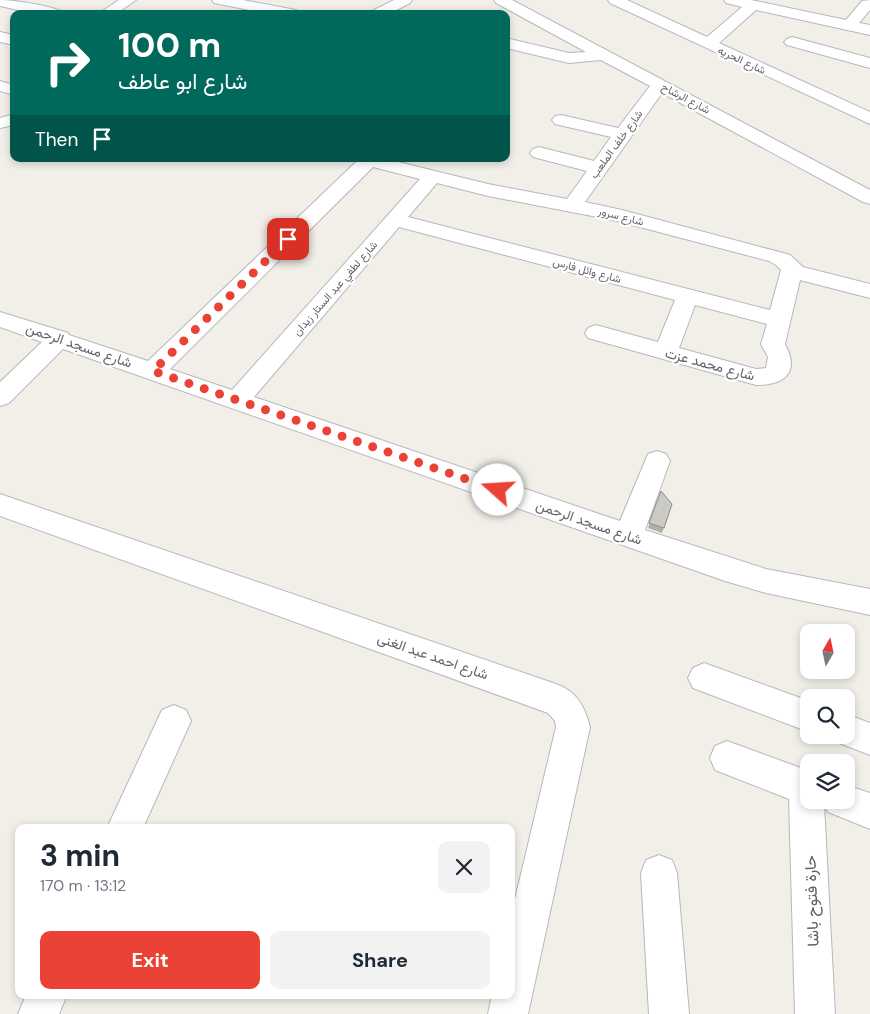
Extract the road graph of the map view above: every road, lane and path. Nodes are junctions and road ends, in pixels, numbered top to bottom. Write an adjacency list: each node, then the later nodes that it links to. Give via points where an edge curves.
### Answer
1 (129, 0): 10 (street)
2 (219, 0): 11 (street)
3 (501, 0): 17 (street, شارع الرشاح)
4 (615, 0): 16 (street, شارع الحريه)
5 (731, 0): 8 (street)
6 (8, 2): 9 (street)
7 (867, 4): 12 (street)
8 (753, 5): 12 (street); 16 (street)
9 (59, 10)
10 (112, 10)
11 (274, 10)
12 (849, 26): 13 (street)
13 (870, 30)
14 (792, 42): 18 (street)
15 (510, 44): 17 (street, via 569,58)
16 (709, 44): 20 (street, شارع الحريه)
17 (602, 55): 19 (street, شارع الرشاح)
18 (870, 63)
19 (660, 84): 22 (street, شارع خلف الملعب); 28 (street, شارع الرشاح)
20 (870, 119)
21 (561, 120): 22 (street)
22 (622, 134): 26 (street, شارع خلف الملعب)
23 (539, 153): 26 (street)
24 (364, 162): 39 (street)
25 (379, 162): 27 (street, شارع سرور)
26 (599, 168): 29 (street, شارع خلف الملعب)
27 (433, 176): 29 (street, شارع سرور, via 504,194); 30 (street, شارع لطفي عبد الستار زيدان)
28 (870, 198)
29 (573, 205): 31 (street, شارع سرور, via 776,257)
30 (395, 220): 33 (street, شارع وائل فارس); 41 (street, شارع لطفي عبد الستار زيدان)
31 (792, 270): 32 (street, شارع سرور); 35 (street, شارع محمد عزت)
32 (870, 291)
33 (687, 296): 35 (street, شارع وائل فارس); 38 (street)
34 (0, 319): 37 (street, شارع مسجد الرحمن)
35 (780, 320): 38 (street, شارع محمد عزت, via 773,344 780,360 777,372 768,377 756,377)
36 (596, 333): 38 (street, شارع محمد عزت)
37 (60, 338): 39 (street, شارع مسجد الرحمن); 40 (street)
38 (666, 352)
39 (153, 371): 41 (street, شارع مسجد الرحمن)
40 (0, 397)
41 (237, 400): 44 (street, شارع مسجد الرحمن)
42 (657, 460): 44 (street)
43 (0, 505): 58 (street, شارع احمد عبد الغنى, via 563,704 573,727)
44 (629, 536): 45 (street, شارع مسجد الرحمن, via 766,581)
45 (870, 602)
46 (704, 678): 47 (street)
47 (800, 714)
48 (174, 721): 56 (street)
49 (855, 733): 50 (street)
50 (870, 739)
51 (727, 758): 52 (street)
52 (800, 785)
53 (855, 806): 55 (street)
54 (808, 809): 64 (street, حارة فتوح باشا)
55 (870, 811)
56 (127, 824)
57 (659, 873): 63 (street)
58 (515, 983)
59 (45, 999): 61 (street)
60 (511, 999): 62 (street, شارع احمد عبد الغنى)
61 (38, 1014)
62 (508, 1014)
63 (669, 1014)
64 (815, 1014)

